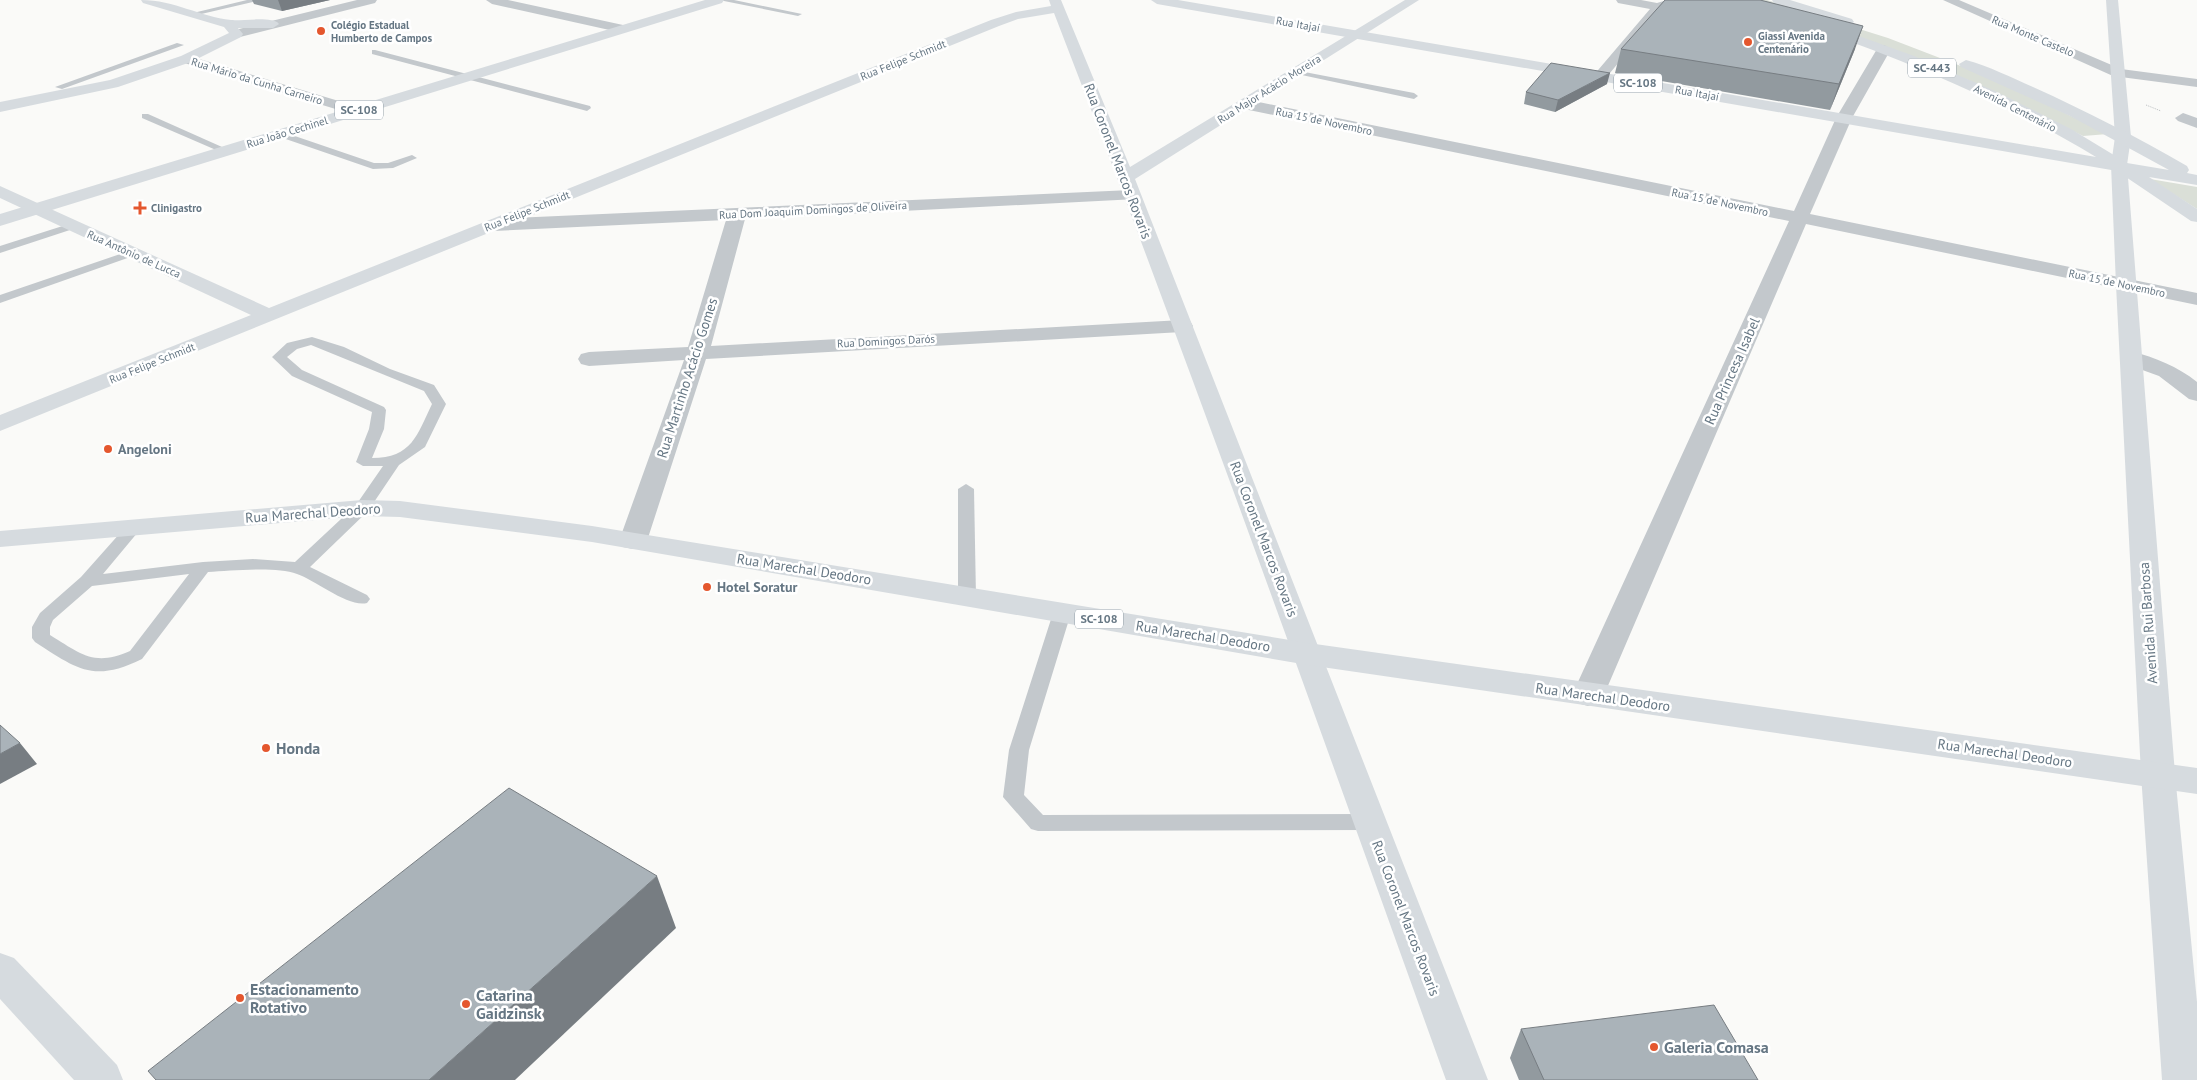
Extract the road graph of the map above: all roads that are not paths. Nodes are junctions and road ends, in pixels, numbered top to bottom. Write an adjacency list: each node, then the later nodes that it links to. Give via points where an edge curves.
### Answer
1 (147, 0): 19 (main road)
2 (257, 0): 19 (lane)
3 (371, 0): 21 (street)
4 (492, 0): 16 (street)
5 (541, 0): 16 (street)
6 (718, 0): 24 (main road, Rua João Cechinel / SC-108)
7 (723, 0): 20 (lane)
8 (1156, 0): 25 (main road, Rua Itajaí / SC-108)
9 (1413, 0): 25 (main road, Rua Major Acácio Moreira)
10 (1622, 0): 17 (street)
11 (1679, 0): 17 (street)
12 (1778, 0): 22 (main road)
13 (1949, 0): 34 (street, Rua Monte Castelo)
14 (2112, 0): 34 (main road, Avenida Rui Barbosa)
15 (1056, 5): 52 (main road, Rua Coronel Marcos Rovaris); 59 (main road, Rua Felipe Schmidt, via 995,23)
16 (519, 6): 24 (street)
17 (1658, 7): 36 (street)
18 (1764, 9): 27 (main road, Avenida Centenário / SC-443)
19 (198, 14): 23 (main road)
20 (798, 14)
21 (274, 24): 23 (main road)
22 (1866, 28)
23 (232, 29): 30 (main road)
24 (623, 29): 35 (main road, Rua João Cechinel / SC-108)
25 (1357, 34): 33 (main road, Rua Major Acácio Moreira); 36 (main road, Rua Itajaí / SC-108)
26 (180, 44): 31 (lane)
27 (1884, 49): 45 (street, Rua Princesa Isabel); 50 (main road, Avenida Centenário / SC-443, via 2001,100 2061,130)
28 (374, 52): 35 (lane)
29 (1950, 58): 47 (main road, Avenida Centenário, via 2036,93)
30 (186, 59): 32 (main road); 43 (street, Rua Mário da Cunha Carneiro)
31 (122, 66): 32 (lane); 38 (lane)
32 (157, 70): 41 (main road, via 91,90)
33 (1297, 72): 39 (lane); 40 (main road, Rua Major Acácio Moreira)
34 (2118, 72): 37 (street, Rua Monte Castelo); 47 (main road, Avenida Rui Barbosa)
35 (468, 76): 42 (lane); 43 (main road, Rua João Cechinel / SC-108)
36 (1600, 76): 45 (main road, Rua Itajaí / SC-108)
37 (2197, 83)
38 (59, 86)
39 (1414, 96)
40 (1244, 104): 52 (main road, Rua Major Acácio Moreira); 57 (street, Rua 15 de Novembro)
41 (0, 107)
42 (587, 108)
43 (357, 111): 46 (main road, Rua João Cechinel / SC-108)
44 (145, 116): 48 (lane)
45 (1844, 118): 50 (main road, Rua Itajaí / SC-108); 57 (street, Rua Princesa Isabel)
46 (280, 134): 48 (main road, Rua João Cechinel / SC-108); 49 (lane, via 373,166 389,166)
47 (2123, 137): 50 (main road, Avenida Rui Barbosa); 51 (main road, Avenida Centenário)
48 (226, 151): 54 (main road, Rua João Cechinel / SC-108)
49 (412, 158)
50 (2119, 165): 51 (main road, Rua Itajaí); 56 (main road, Avenida Centenário / SC-443); 63 (main road, Avenida Rui Barbosa)
51 (2197, 180)
52 (1129, 186): 55 (street, Rua Dom Joaquim Domingos de Oliveira); 67 (main road, Rua Coronel Marcos Rovaris)
53 (0, 191): 54 (main road, Rua Antônio de Lucca)
54 (38, 208): 58 (main road, Rua João Cechinel / SC-108); 60 (main road, Rua Antônio de Lucca)
55 (737, 214): 59 (street, Rua Dom Joaquim Domingos de Oliveira); 68 (street, Rua Martinho Acácio Gomes)
56 (2197, 217)
57 (1800, 218): 63 (street, Rua 15 de Novembro); 86 (street, Rua Princesa Isabel)
58 (0, 220)
59 (494, 225): 66 (main road, Rua Felipe Schmidt)
60 (72, 226): 61 (lane); 62 (main road, Rua Antônio de Lucca)
61 (0, 250)
62 (132, 253): 64 (lane); 66 (main road, Rua Antônio de Lucca)
63 (2126, 284): 65 (street, Rua 15 de Novembro); 69 (main road, Avenida Rui Barbosa)
64 (0, 299)
65 (2197, 299)
66 (268, 316): 72 (main road, Rua Felipe Schmidt)
67 (1182, 326): 68 (street, Rua Domingos Darós); 85 (main road, Rua Coronel Marcos Rovaris)
68 (698, 351): 70 (street, Rua Domingos Darós); 78 (street, Rua Martinho Acácio Gomes)
69 (2132, 358): 71 (street, via 2173,373); 87 (main road, Avenida Rui Barbosa)
70 (589, 359)
71 (2197, 394)
72 (0, 424)
73 (394, 462): 73 (lane, via 363,462 381,420 379,410 297,373 279,357 292,346 312,341 430,388 439,404 420,444); 75 (lane)
74 (966, 489): 82 (lane)
75 (362, 508): 76 (main road, Rua Marechal Deodoro / SC-108); 78 (main road, Rua Marechal Deodoro / SC-108, via 400,508); 80 (lane)
76 (135, 526): 77 (main road, Rua Marechal Deodoro / SC-108); 81 (lane)
77 (0, 539)
78 (634, 541): 82 (main road, Rua Marechal Deodoro / SC-108)
79 (203, 567): 80 (lane, via 253,564); 81 (lane); 81 (lane, via 136,656 101,668 86,664 41,638 41,627 46,618)
80 (299, 568): 83 (lane)
81 (87, 581)
82 (967, 597): 84 (main road, Rua Marechal Deodoro / SC-108)
83 (361, 599)
84 (1062, 613): 85 (main road, Rua Marechal Deodoro / SC-108); 89 (lane, via 1018,750 1013,798 1038,823)
85 (1308, 654): 86 (main road, Rua Marechal Deodoro / SC-108); 89 (main road, Rua Coronel Marcos Rovaris)
86 (1588, 696): 87 (main road, Rua Marechal Deodoro / SC-108)
87 (2158, 774): 88 (main road, Rua Marechal Deodoro / SC-108); 93 (main road, Avenida Rui Barbosa)
88 (2197, 781)
89 (1369, 822): 92 (main road, Rua Coronel Marcos Rovaris)
90 (0, 971): 91 (main road)
91 (102, 1080)
92 (1467, 1080)
93 (2182, 1080)

